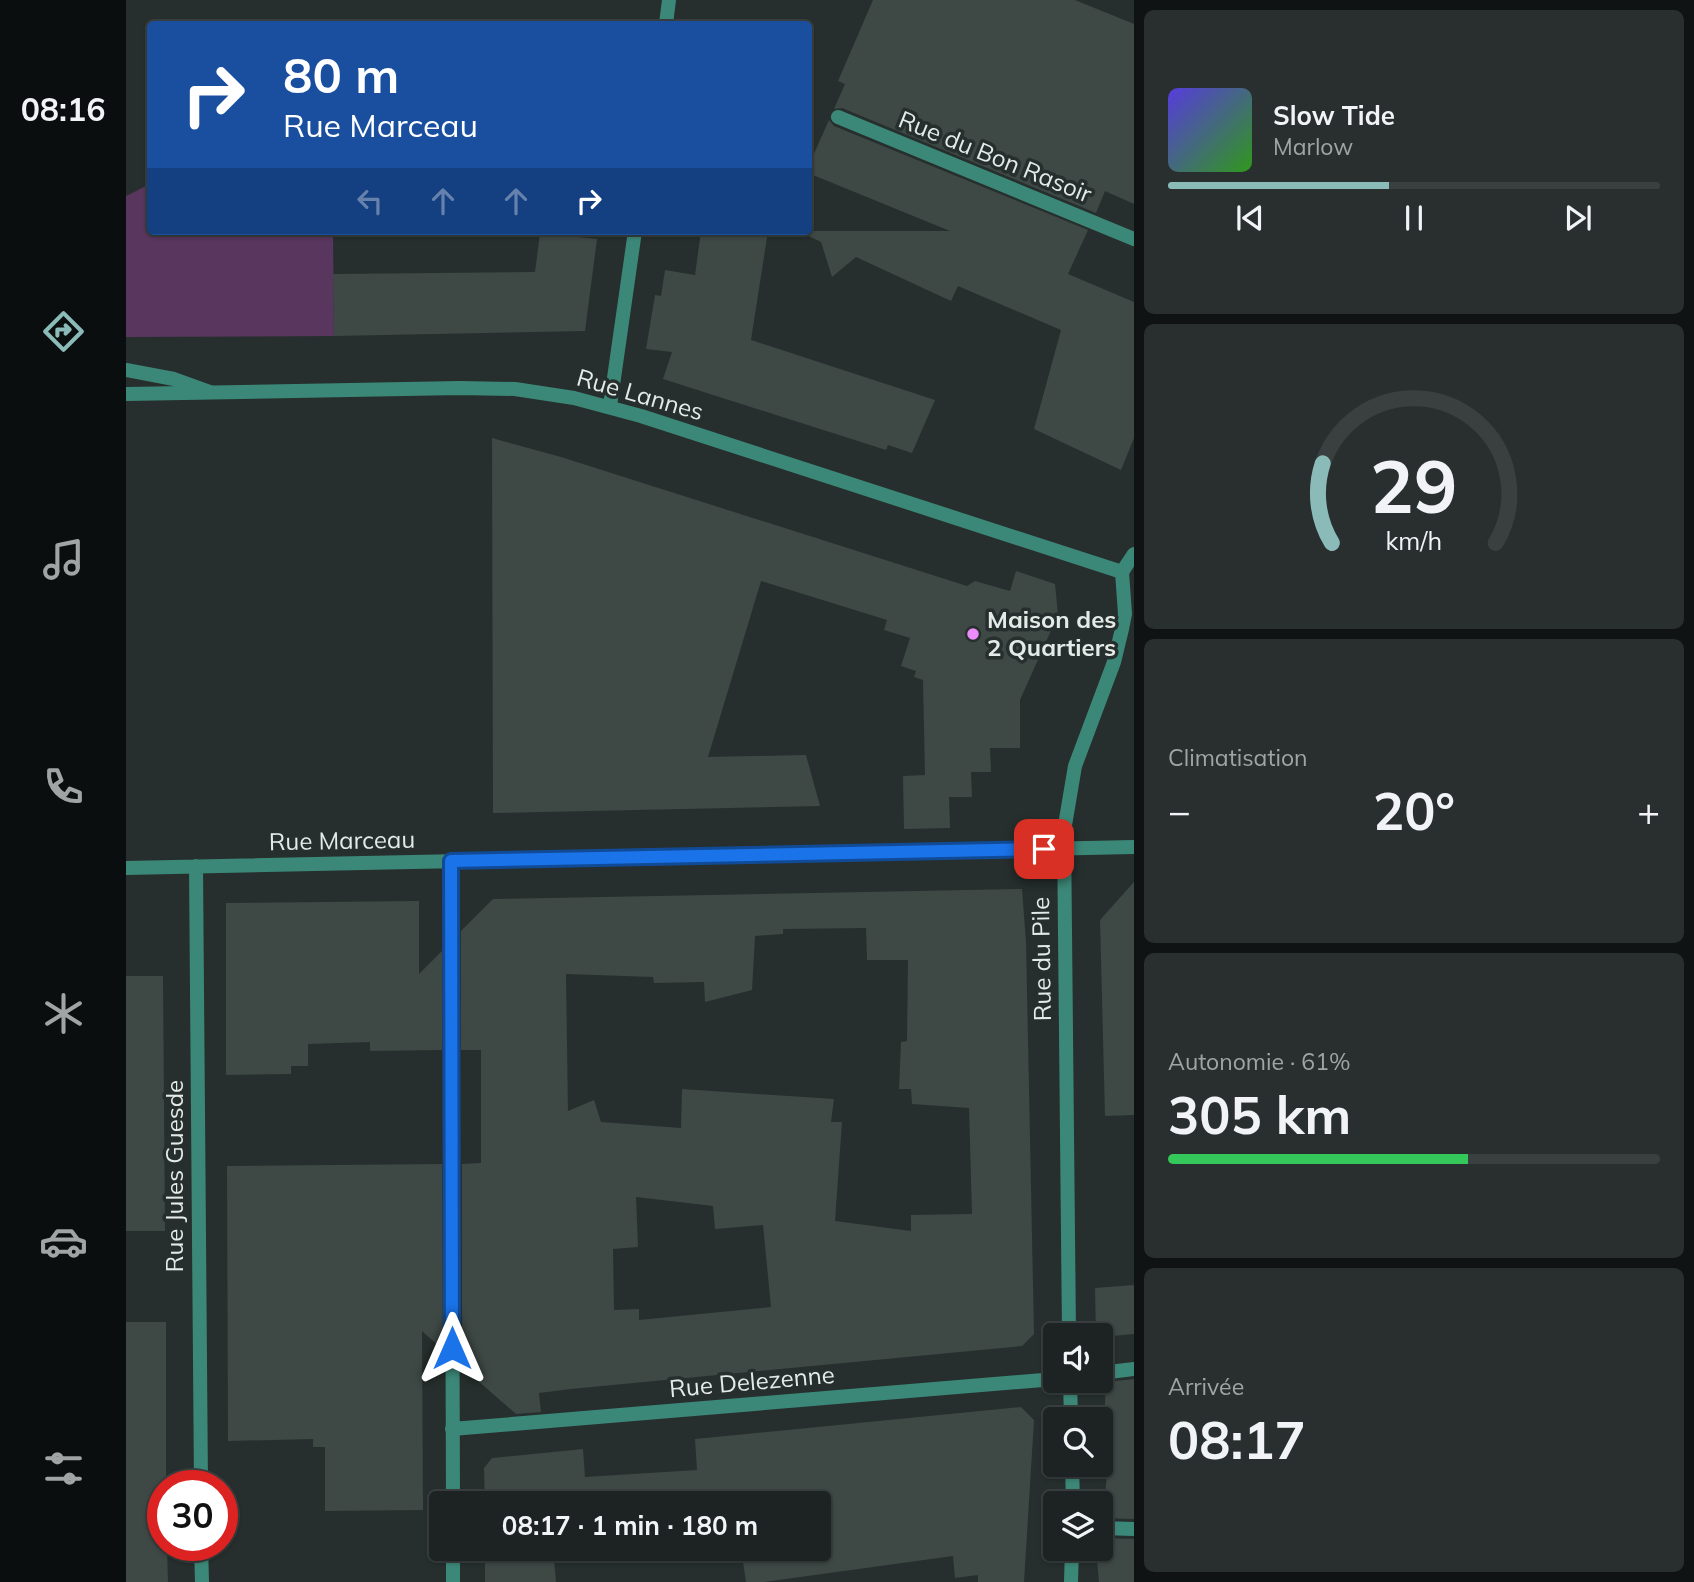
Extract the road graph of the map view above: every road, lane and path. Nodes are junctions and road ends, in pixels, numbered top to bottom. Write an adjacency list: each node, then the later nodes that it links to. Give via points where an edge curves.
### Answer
1 (669, 0): 2 (street)
2 (666, 21)
3 (838, 117): 5 (street, Rue du Bon Rasoir)
4 (634, 235): 9 (street)
5 (1134, 239)
6 (126, 370): 7 (street)
7 (211, 392): 8 (street, Rue Lannes); 9 (street, Rue Lannes, via 504,388)
8 (126, 394)
9 (610, 406): 11 (street, Rue Lannes)
10 (1134, 554): 11 (street)
11 (1122, 572): 13 (street, Rue du Pile, via 1122,629 1075,766)
12 (1134, 847): 13 (street, Rue Marceau)
13 (1063, 849): 14 (street, Rue Marceau); 17 (street, Rue du Pile)
14 (451, 861): 15 (street, Rue Marceau); 21 (street)
15 (196, 866): 16 (street, Rue Marceau); 22 (street, Rue Jules Guesde)
16 (126, 867)
17 (1069, 1323)
18 (1134, 1369): 19 (street)
19 (1113, 1372)
20 (1043, 1380): 21 (street, Rue Delezenne)
21 (452, 1429): 23 (street)
22 (201, 1470)
23 (453, 1491)
24 (1113, 1528): 25 (street)
25 (1134, 1529)
26 (201, 1561): 29 (street)
27 (453, 1561): 30 (street)
28 (1072, 1561): 31 (street)
29 (202, 1582)
30 (453, 1582)
31 (1071, 1582)

